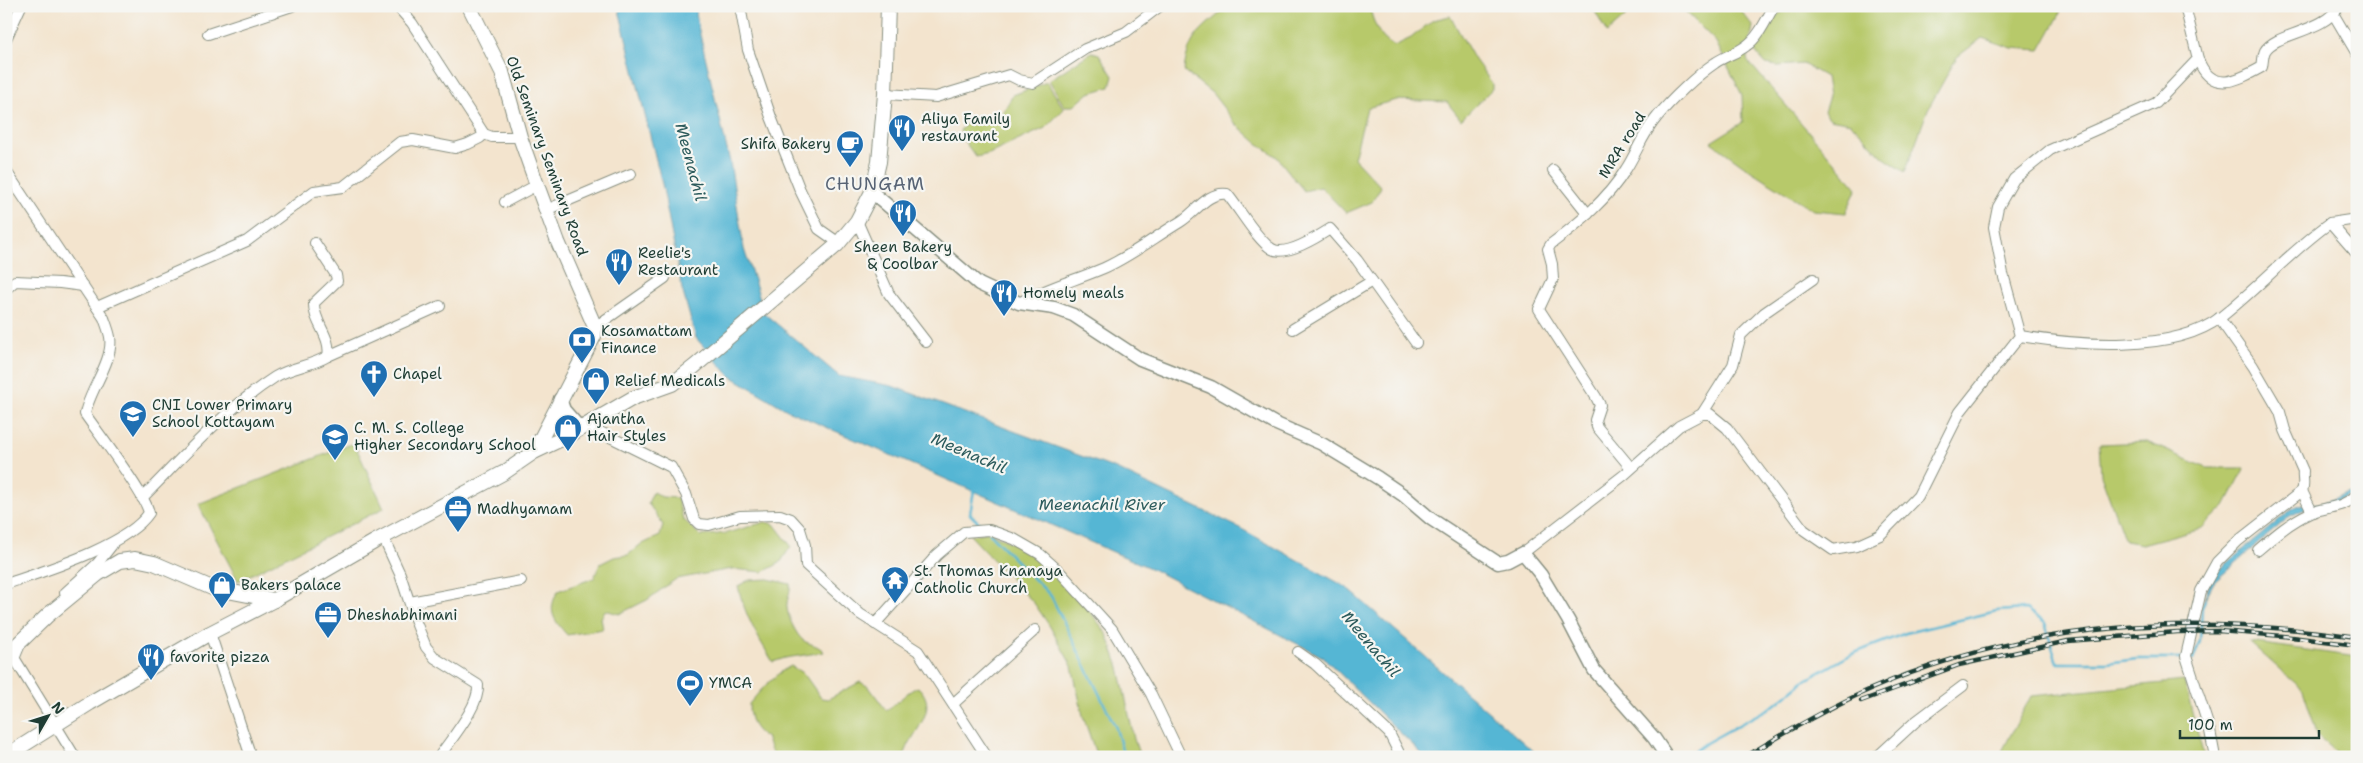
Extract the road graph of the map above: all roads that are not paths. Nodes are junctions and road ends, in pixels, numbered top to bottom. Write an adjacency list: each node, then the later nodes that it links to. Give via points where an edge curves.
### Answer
1 (21, 6): 12 (street)
2 (292, 6): 11 (street)
3 (397, 6): 16 (street, via 412,23)
4 (469, 6): 17 (main road, Old Seminary Seminary Road, via 502,72)
5 (740, 6): 30 (street, via 751,58 800,190 819,228)
6 (888, 6): 15 (main road)
7 (1160, 6): 15 (street, via 1126,32 1085,49 1033,83 1009,75 936,97)
8 (1774, 6): 25 (street, MRA road, via 1761,30 1746,46 1699,75 1658,116 1614,187)
9 (2185, 6): 14 (street)
10 (2337, 11): 13 (street); 14 (street, via 2314,27 2274,44 2266,51 2262,67 2243,77 2216,81 2202,72)
11 (208, 34)
12 (6, 39)
13 (2357, 54)
14 (2198, 59): 43 (street, via 2156,104 2050,150 2014,179 1998,207 1994,227)
15 (885, 94): 22 (main road, via 879,162)
16 (484, 134): 17 (street); 39 (street, via 455,148 426,141 400,142 343,187 314,191 247,241)
17 (520, 137): 21 (main road, Old Seminary Seminary Road)
18 (1553, 170): 25 (street)
19 (6, 171): 35 (street)
20 (631, 174): 24 (street)
21 (537, 185): 23 (street); 24 (main road, Old Seminary Seminary Road)
22 (872, 192): 27 (main road); 37 (street, via 979,284)
23 (505, 202)
24 (546, 210): 41 (main road, Old Seminary Seminary Road)
25 (1588, 214): 51 (street, MRA road, via 1548,249 1553,280 1539,309 1596,397 1600,406 1595,420 1598,427)
26 (2357, 219): 28 (street)
27 (857, 221): 30 (main road); 44 (street, via 889,294)
28 (2330, 223): 31 (street); 40 (street)
29 (315, 243): 46 (street, via 337,281 314,304 330,348)
30 (838, 244): 49 (main road, via 672,384 633,398)
31 (2357, 254)
32 (666, 278): 41 (street)
33 (1813, 279): 48 (street, via 1764,313 1741,335 1732,365)
34 (1372, 281): 37 (street, via 1330,228 1302,245 1278,251 1254,230 1227,194 1218,193 1190,216 1126,256); 42 (street); 45 (street)
35 (82, 286): 36 (street, via 15,281); 39 (street)
36 (6, 289)
37 (1019, 303): 59 (street, via 1054,308 1073,315 1140,359 1211,387 1322,444 1378,478 1430,519 1498,563)
38 (440, 306): 46 (street)
39 (97, 307): 54 (street, via 110,338 108,356 85,414)
40 (2219, 318): 43 (street, via 2195,331 2130,344 2086,345); 52 (street, via 2280,412 2284,430 2303,471)
41 (595, 327): 47 (main road, via 594,336)
42 (1293, 329)
43 (2020, 336): 48 (street, via 1960,412 1918,496 1880,535 1856,546 1833,550 1804,530 1727,428 1710,414)
44 (926, 342)
45 (1416, 343)
46 (328, 356): 54 (street, via 277,375 236,404)
47 (560, 399): 49 (street, via 564,410); 50 (main road)
48 (1702, 414): 51 (street, via 1679,426)
49 (583, 426): 50 (main road); 65 (street, via 671,467 699,524 709,525 740,516 780,515 791,519 800,529 806,564)
50 (534, 452): 56 (main road, via 505,472)
51 (1632, 468): 59 (street)
52 (2302, 491): 55 (street); 82 (street, via 2238,541 2217,562 2201,591 2186,656)
53 (2357, 495): 55 (street, via 2347,504)
54 (142, 498): 57 (street, via 149,513)
55 (2312, 512): 58 (street, via 2282,529)
56 (383, 537): 62 (main road); 63 (street)
57 (119, 539): 61 (street, via 71,562); 64 (street, via 60,597)
58 (2258, 550)
59 (1523, 553): 80 (street, via 1542,575 1594,670)
60 (521, 580): 63 (street)
61 (6, 584)
62 (274, 600): 64 (main road, via 212,588 154,563 135,559 120,561 98,574); 67 (main road)
63 (410, 602): 76 (street, via 426,647 435,658 478,685 472,708)
64 (48, 615): 69 (main road, via 18,644)
65 (875, 624): 71 (street, via 918,651); 78 (street, via 937,555 964,532 989,530 1014,539 1040,554 1112,629 1152,694)
66 (1034, 630): 71 (street)
67 (210, 633): 72 (main road); 75 (street)
68 (1298, 652): 79 (street, via 1389,733)
69 (8, 660): 72 (street)
70 (1963, 686): 81 (street, via 1915,722)
71 (954, 703): 77 (street)
72 (56, 724): 73 (main road); 74 (street)
73 (6, 756)
74 (75, 757)
75 (251, 757)
76 (439, 757)
77 (987, 757)
78 (1181, 757)
79 (1401, 757)
80 (1667, 757)
81 (1877, 757)
82 (2215, 757)

